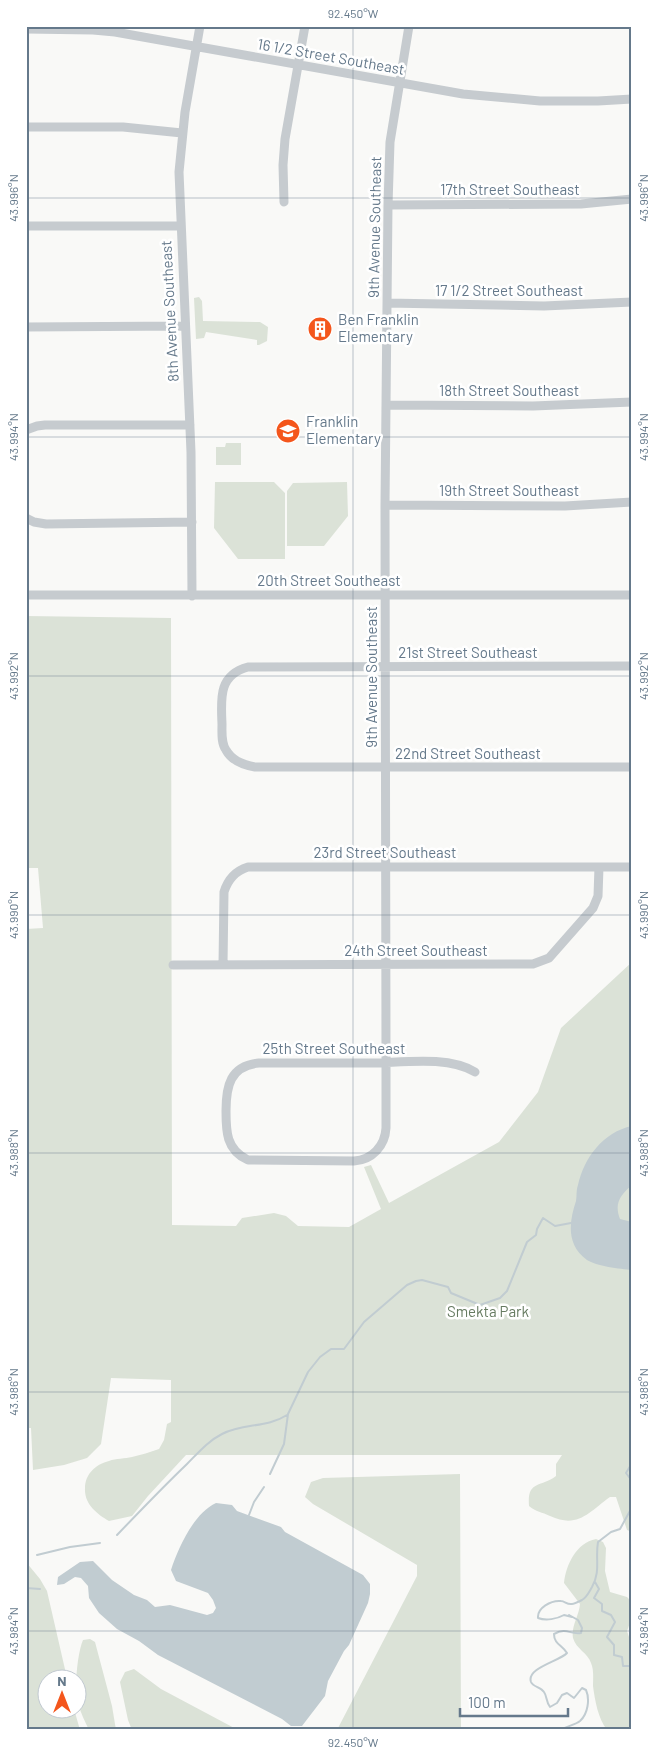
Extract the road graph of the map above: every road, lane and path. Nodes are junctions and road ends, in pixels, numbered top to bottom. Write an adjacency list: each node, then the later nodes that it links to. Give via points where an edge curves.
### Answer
1 (200, 26): 6 (street, 8th Avenue Southeast)
2 (305, 26): 7 (street)
3 (409, 26): 8 (street, 9th Avenue Southeast)
4 (93, 28): 5 (street, 16 1/2 Street Southeast); 6 (street, 16 1/2 Street Southeast)
5 (26, 30)
6 (196, 47): 7 (street, 16 1/2 Street Southeast); 11 (street, 8th Avenue Southeast)
7 (298, 66): 8 (street, 16 1/2 Street Southeast); 13 (street, via 284,146)
8 (400, 84): 9 (street, 16 1/2 Street Southeast, via 515,100); 14 (street, 9th Avenue Southeast, via 390,142)
9 (632, 99)
10 (26, 126): 11 (street, via 123,127)
11 (182, 133): 16 (street, 8th Avenue Southeast)
12 (632, 199): 14 (street, 17th Street Southeast, via 581,204)
13 (284, 202)
14 (388, 205): 18 (street, 9th Avenue Southeast)
15 (26, 226): 16 (street)
16 (180, 226): 20 (street, 8th Avenue Southeast)
17 (632, 302): 18 (street, 17 1/2 Street Southeast, via 544,306)
18 (387, 303): 22 (street, 9th Avenue Southeast)
19 (26, 326): 20 (street)
20 (185, 326): 23 (street, 8th Avenue Southeast)
21 (632, 402): 22 (street, 18th Street Southeast, via 533,406)
22 (386, 405): 26 (street, 9th Avenue Southeast)
23 (190, 426): 24 (street, via 45,425); 28 (street, 8th Avenue Southeast)
24 (26, 430)
25 (632, 502): 26 (street, 19th Street Southeast, via 565,506)
26 (385, 505): 30 (street, 9th Avenue Southeast)
27 (26, 518): 28 (street, via 46,524)
28 (192, 522): 32 (street, 8th Avenue Southeast)
29 (26, 595): 32 (street, 20th Street Southeast)
30 (386, 595): 31 (street, 20th Street Southeast); 32 (street, 20th Street Southeast); 34 (street, 9th Avenue Southeast)
31 (632, 595)
32 (192, 596)
33 (632, 666): 34 (street, 21st Street Southeast)
34 (386, 667): 35 (street, 21st Street Southeast, via 241,669 223,688); 37 (street, 9th Avenue Southeast)
35 (222, 717): 37 (street, 22nd Street Southeast, via 222,742 226,751 247,766)
36 (632, 767): 37 (street, 22nd Street Southeast)
37 (385, 768): 38 (street, 9th Avenue Southeast)
38 (385, 867): 39 (street, 23rd Street Southeast); 42 (street, 23rd Street Southeast, via 254,867 237,872 227,882 224,892); 43 (street, 9th Avenue Southeast)
39 (599, 867): 40 (street, 23rd Street Southeast); 43 (street, 24th Street Southeast, via 598,896 593,908 545,960 526,964)
40 (632, 867)
41 (173, 965): 42 (street, 24th Street Southeast)
42 (223, 965): 43 (street, 24th Street Southeast)
43 (386, 965): 44 (street, 9th Avenue Southeast)
44 (386, 1063): 45 (street, 25th Street Southeast, via 448,1063); 46 (street, 9th Avenue Southeast, via 385,1133); 46 (street, 25th Street Southeast, via 252,1063 236,1072 226,1094 226,1131 236,1152 248,1160 357,1161 366,1159)
45 (475, 1072)
46 (379, 1148)

